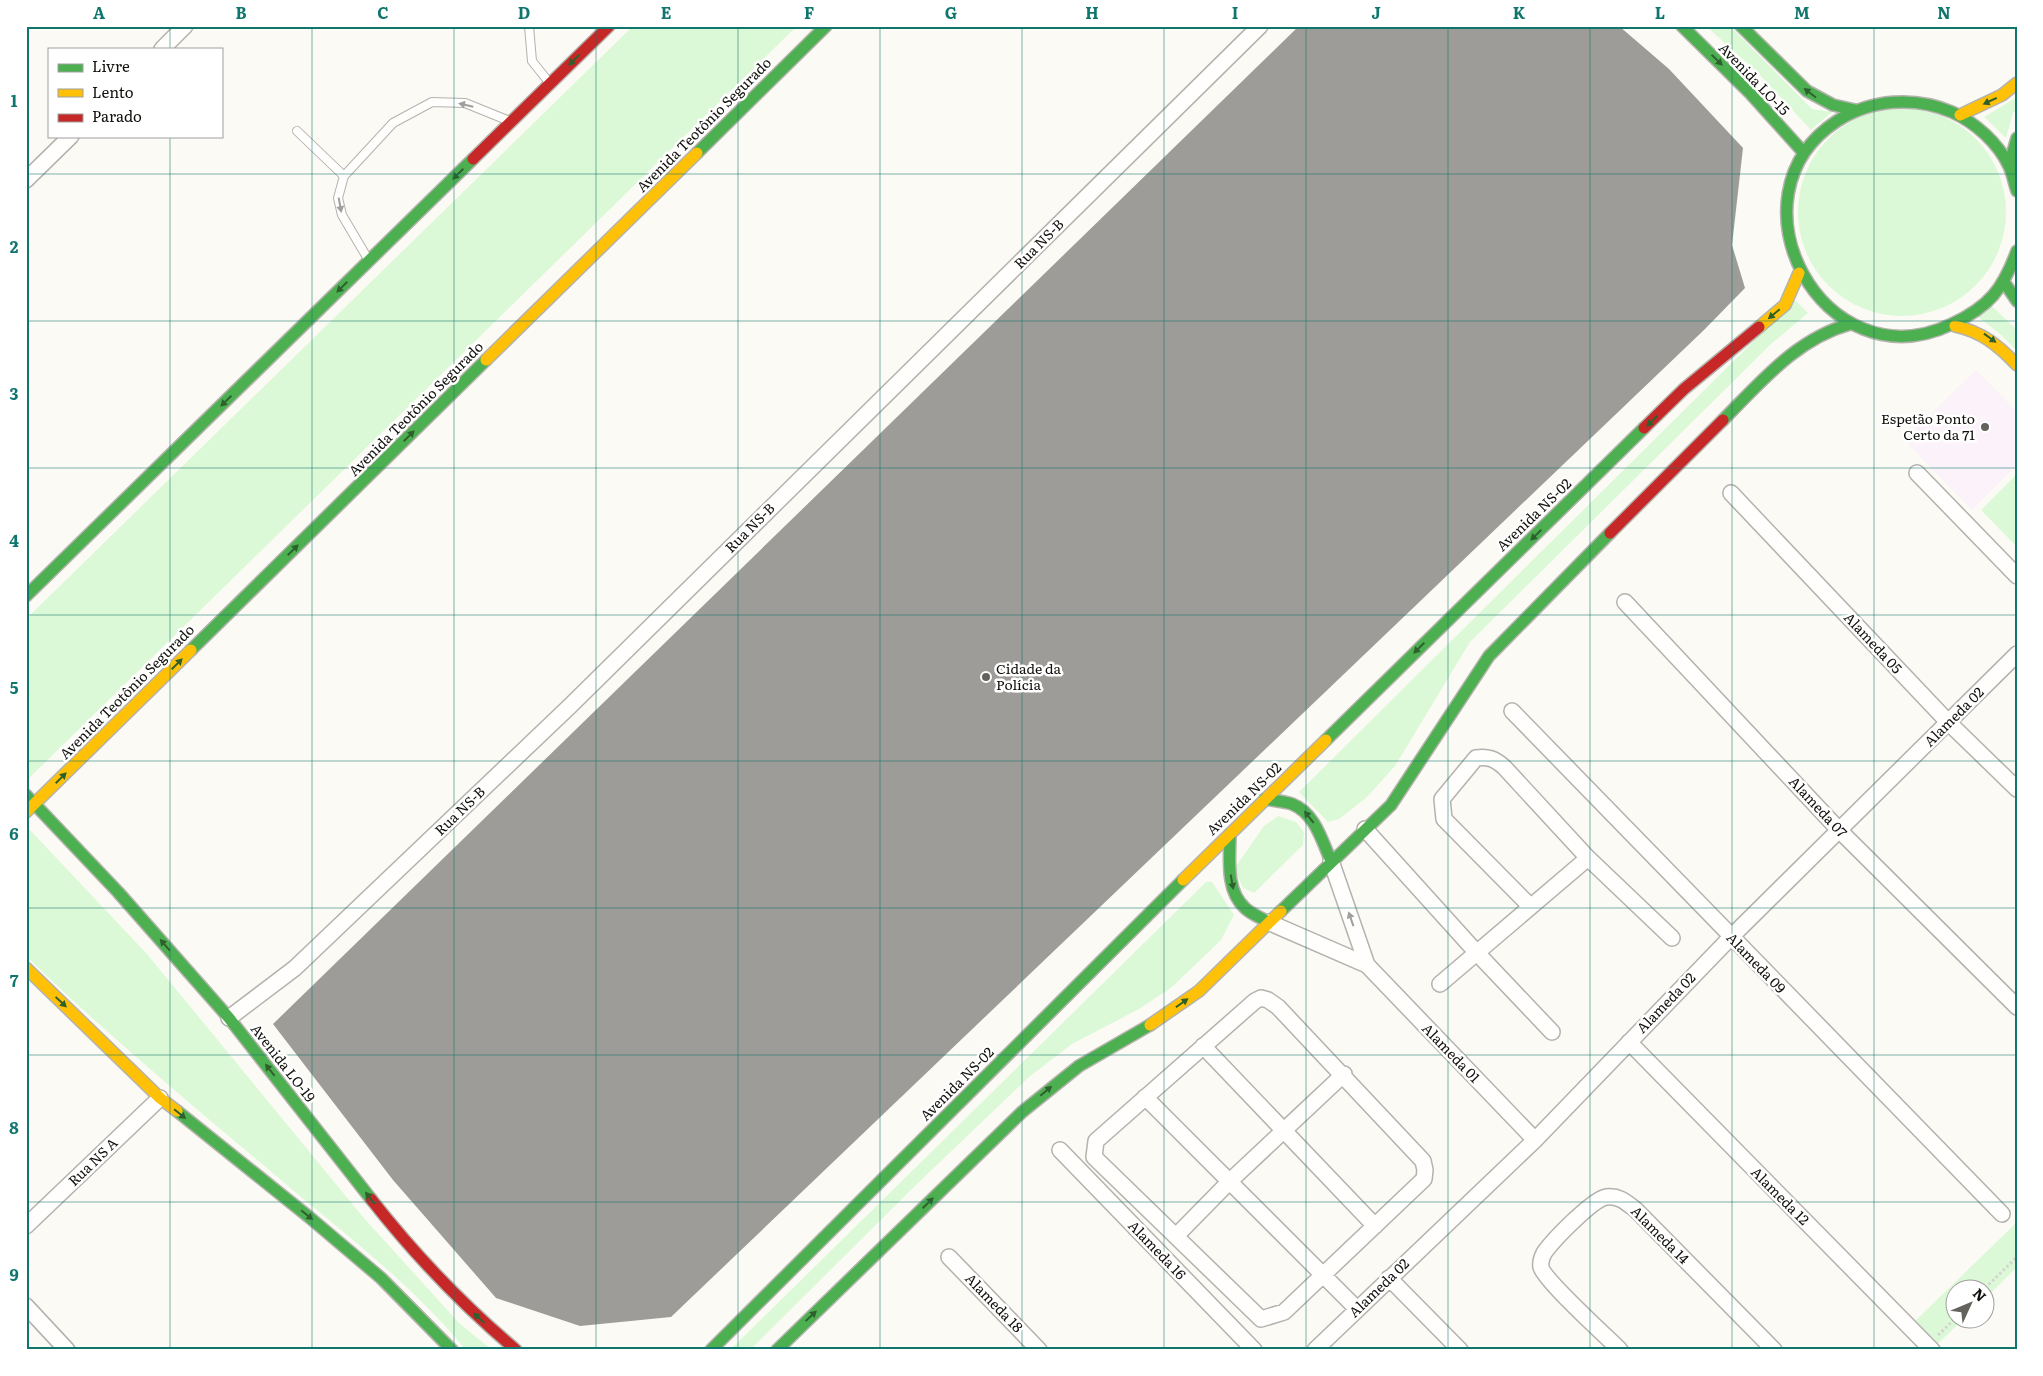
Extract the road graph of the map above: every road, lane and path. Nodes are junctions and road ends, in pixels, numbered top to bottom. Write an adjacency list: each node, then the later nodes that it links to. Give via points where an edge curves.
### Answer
1 (185, 26): 8 (street)
2 (528, 26): 10 (lane, via 532,61)
3 (609, 26): 10 (street, one-way to 10)
4 (826, 26): 41 (street, Avenida Teotônio Segurado, one-way to 4)
5 (1260, 26): 57 (street, Rua NS-B, via 570,706 296,968)
6 (1682, 26): 17 (street, Avenida LO-15, one-way to 17, via 1750,93)
7 (1741, 26): 11 (street, Avenida LO-15, one-way to 7, via 1826,102 1807,91)
8 (163, 48)
9 (2017, 83): 12 (street, one-way to 12, via 2002,95)
10 (550, 84): 13 (street)
11 (1855, 110): 12 (street, via 1872,104 1908,100 1926,102); 17 (street, via 1833,123)
12 (1960, 115): 18 (street, via 1988,137)
13 (511, 122): 19 (lane, one-way to 19, via 465,103 432,102 394,124); 23 (street, one-way to 23)
14 (297, 130): 19 (lane)
15 (69, 138): 20 (street)
16 (2017, 138): 18 (street)
17 (1804, 153): 24 (street, via 1789,187 1785,216 1789,246)
18 (2009, 166): 21 (street)
19 (344, 176): 23 (lane, one-way to 23, via 338,198 342,215)
20 (26, 180)
21 (2017, 191)
22 (2017, 251): 25 (street)
23 (369, 261): 33 (street, one-way to 33)
24 (1799, 274): 27 (street, via 1824,305); 40 (street, Avenida NS-02, one-way to 40, via 1785,305 1684,389)
25 (2004, 282): 26 (street); 28 (street, via 1982,307)
26 (2017, 301)
27 (1850, 324): 28 (street, via 1875,334 1902,337 1929,334); 43 (street, via 1808,339 1772,371 1508,636 1489,656 1391,805)
28 (1955, 326): 29 (street, one-way to 29, via 1980,331)
29 (2017, 365)
30 (1917, 473): 32 (street)
31 (1731, 493): 37 (street, Alameda 05)
32 (2017, 576)
33 (26, 596)
34 (1625, 602): 44 (street, Alameda 07)
35 (2017, 654): 37 (street, Alameda 02)
36 (1512, 711): 50 (street, Alameda 09)
37 (1948, 722): 38 (street, Alameda 05); 44 (street, Alameda 02)
38 (2017, 789)
39 (26, 795): 41 (street, Avenida LO-19)
40 (1265, 800): 45 (street, Avenida NS-02); 47 (street, one-way to 40, via 1305,812 1293,804)
41 (35, 804): 42 (street, Avenida Teotônio Segurado); 57 (street, Avenida LO-19, one-way to 41)
42 (26, 812)
43 (1366, 829): 47 (street); 52 (street)
44 (1840, 831): 50 (street, Alameda 02); 56 (street, Alameda 07)
45 (1230, 834): 49 (street, one-way to 49, via 1231,880 1235,896 1244,907); 84 (street, Avenida NS-02)
46 (1588, 858): 48 (street); 48 (street, via 1504,766 1484,756 1476,758 1442,799 1444,819); 51 (street)
47 (1331, 860): 49 (street); 53 (street, Alameda 01, one-way to 47)
48 (1530, 906): 52 (street)
49 (1268, 922): 53 (street, Alameda 01); 85 (street, one-way to 49, via 1022,1112 1079,1066 1145,1028 1198,991)
50 (1731, 937): 59 (street, Alameda 02); 68 (street, Alameda 09)
51 (1672, 938)
52 (1477, 953): 55 (street); 58 (street)
53 (1367, 965): 65 (street, Alameda 01)
54 (26, 968): 63 (street, one-way to 63)
55 (1440, 984)
56 (2017, 1007)
57 (229, 1018): 83 (street, Avenida LO-19, one-way to 57, via 433,1273)
58 (1552, 1032)
59 (1629, 1042): 65 (street, Alameda 02); 80 (street, Alameda 12)
60 (1203, 1046): 61 (street, via 1262,998 1278,1007); 62 (street); 64 (street)
61 (1344, 1074): 64 (street); 70 (street, via 1423,1161 1425,1170 1424,1179)
62 (1145, 1097): 67 (street); 71 (street, via 1096,1140 1094,1157)
63 (160, 1098): 69 (street, Rua NS A); 82 (street, one-way to 82, via 381,1278)
64 (1284, 1132): 67 (street); 70 (street)
65 (1535, 1140): 75 (street, Alameda 02)
66 (1060, 1150): 87 (street, Alameda 16)
67 (1230, 1181): 71 (street); 74 (street)
68 (2002, 1214)
69 (26, 1226)
70 (1375, 1226): 74 (street)
71 (1176, 1236): 74 (street, via 1261,1319 1284,1312)
72 (949, 1257): 86 (street, Alameda 18)
73 (2017, 1257): 76 (path)
74 (1324, 1274): 78 (street)
75 (1389, 1278): 78 (street, Alameda 02); 89 (street)
76 (1995, 1278)
77 (26, 1306): 81 (street)
78 (1357, 1309): 88 (street, Alameda 02)
79 (1947, 1328): 80 (path)
80 (1928, 1348)
81 (67, 1350)
82 (452, 1350)
83 (516, 1350)
84 (711, 1350)
85 (777, 1350)
86 (1039, 1350)
87 (1254, 1350)
88 (1314, 1350)
89 (1460, 1350)
90 (1620, 1350): 91 (street, Alameda 14, via 1555,1285 1542,1270 1541,1261 1549,1246 1597,1201 1614,1197 1624,1200 1636,1210)
91 (1774, 1350)

